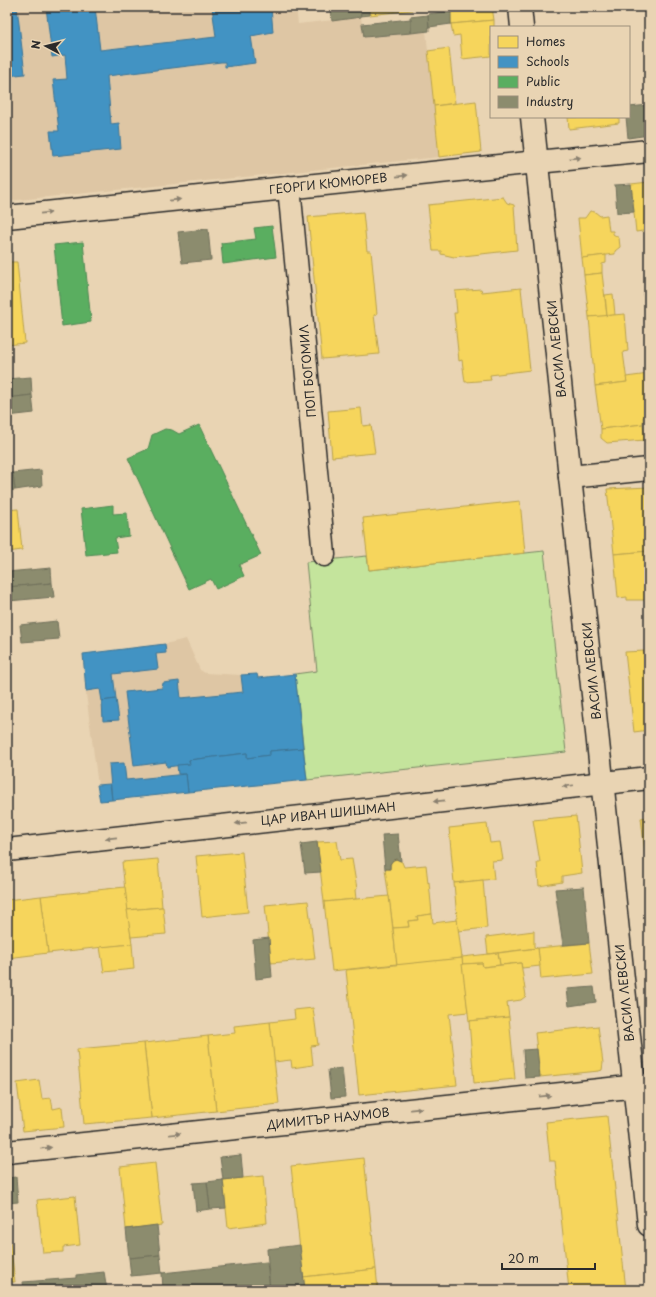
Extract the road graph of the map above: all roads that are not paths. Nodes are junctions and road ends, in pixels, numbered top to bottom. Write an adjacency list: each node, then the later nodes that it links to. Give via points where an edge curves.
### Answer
1 (520, 7): 2 (street)
2 (522, 26)
3 (532, 118): 5 (street, ВАСИЛ ЛЕВСКИ)
4 (649, 151): 5 (street, ГЕОРГИ КЮМЮРЕВ, one-way to 4)
5 (537, 162): 6 (street, ГЕОРГИ КЮМЮРЕВ, one-way to 5); 9 (street, ВАСИЛ ЛЕВСКИ)
6 (290, 188): 7 (street, ГЕОРГИ КЮМЮРЕВ, one-way to 6); 10 (street, ПОП БОГОМИЛ)
7 (7, 217)
8 (649, 469): 9 (street)
9 (570, 477): 12 (street, ВАСИЛ ЛЕВСКИ)
10 (324, 555)
11 (649, 778): 12 (street, ЦАР ИВАН ШИШМАН)
12 (602, 782): 13 (street, ЦАР ИВАН ШИШМАН, one-way to 13); 14 (street, ВАСИЛ ЛЕВСКИ)
13 (7, 850)
14 (642, 1086): 15 (street, ДИМИТЪР НАУМОВ, one-way to 14); 16 (street, ВАСИЛ ЛЕВСКИ)
15 (7, 1152)
16 (649, 1225)

